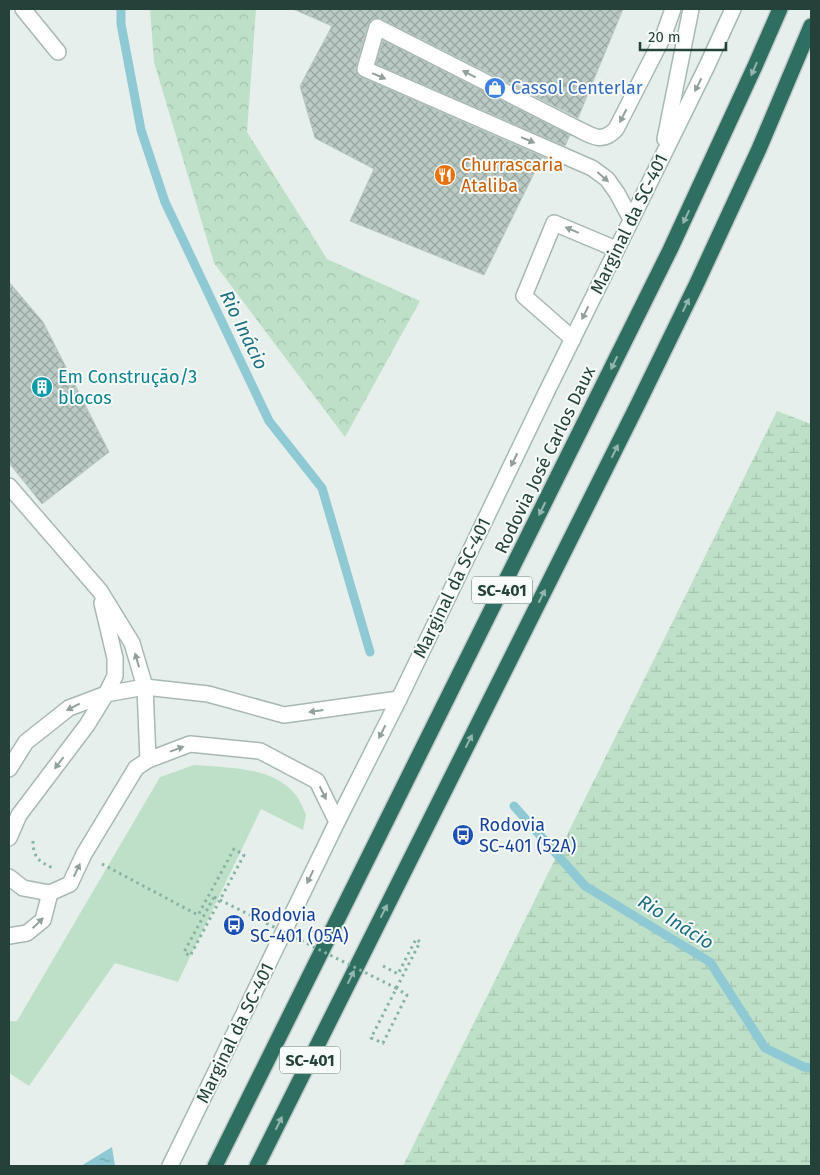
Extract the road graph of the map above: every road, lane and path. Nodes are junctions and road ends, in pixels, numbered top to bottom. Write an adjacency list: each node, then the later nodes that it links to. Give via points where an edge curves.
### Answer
1 (23, 9): 7 (main road)
2 (673, 9): 9 (main road, one-way to 9, via 663,37 616,129 603,138 574,127 377,27 365,69 592,168 607,179)
3 (691, 9): 8 (main road)
4 (733, 9): 8 (main road, Marginal da SC-401, one-way to 8)
5 (780, 9): 30 (highway, Rodovia José Carlos Daux / SC-401, one-way to 30, via 670,250)
6 (811, 26): 27 (highway, SC-401, one-way to 6, via 693,292 760,149)
7 (58, 52)
8 (660, 160): 9 (main road, Marginal da SC-401)
9 (631, 219): 10 (main road, Marginal da SC-401)
10 (616, 249): 11 (main road, Marginal da SC-401, one-way to 11); 11 (main road, one-way to 11, via 554,223 524,296)
11 (573, 338): 16 (main road, Marginal da SC-401, one-way to 16)
12 (9, 486): 13 (main road)
13 (100, 591): 14 (main road, one-way to 13, via 132,643); 15 (main road, via 115,658 115,676)
14 (145, 688): 15 (main road); 16 (main road, one-way to 14, via 284,715 208,694); 17 (main road)
15 (106, 694): 18 (main road, one-way to 18, via 69,708 26,742); 19 (main road, one-way to 19, via 87,725)
16 (399, 699): 20 (main road, Marginal da SC-401, one-way to 20)
17 (148, 760): 20 (main road, one-way to 20, via 190,744 260,751 316,780); 22 (main road, via 136,768)
18 (9, 769)
19 (19, 815): 21 (main road); 24 (path, via 33,838 38,859)
20 (337, 822): 29 (main road, Marginal da SC-401, one-way to 29)
21 (9, 838)
22 (84, 854): 24 (main road, one-way to 22); 28 (path, bridge, via 198,915 234,849 244,854 190,956 184,952 214,897)
23 (9, 877): 25 (main road, via 23,888)
24 (72, 880): 25 (main road)
25 (50, 893): 26 (main road, one-way to 25, via 27,933 43,920)
26 (9, 936)
27 (362, 954): 28 (path, via 398,974 416,939 420,942); 31 (highway, SC-401, one-way to 27)
28 (396, 988): 28 (path, via 371,1038 383,1043 407,995)
29 (170, 1166)
30 (215, 1166)
31 (257, 1166)

